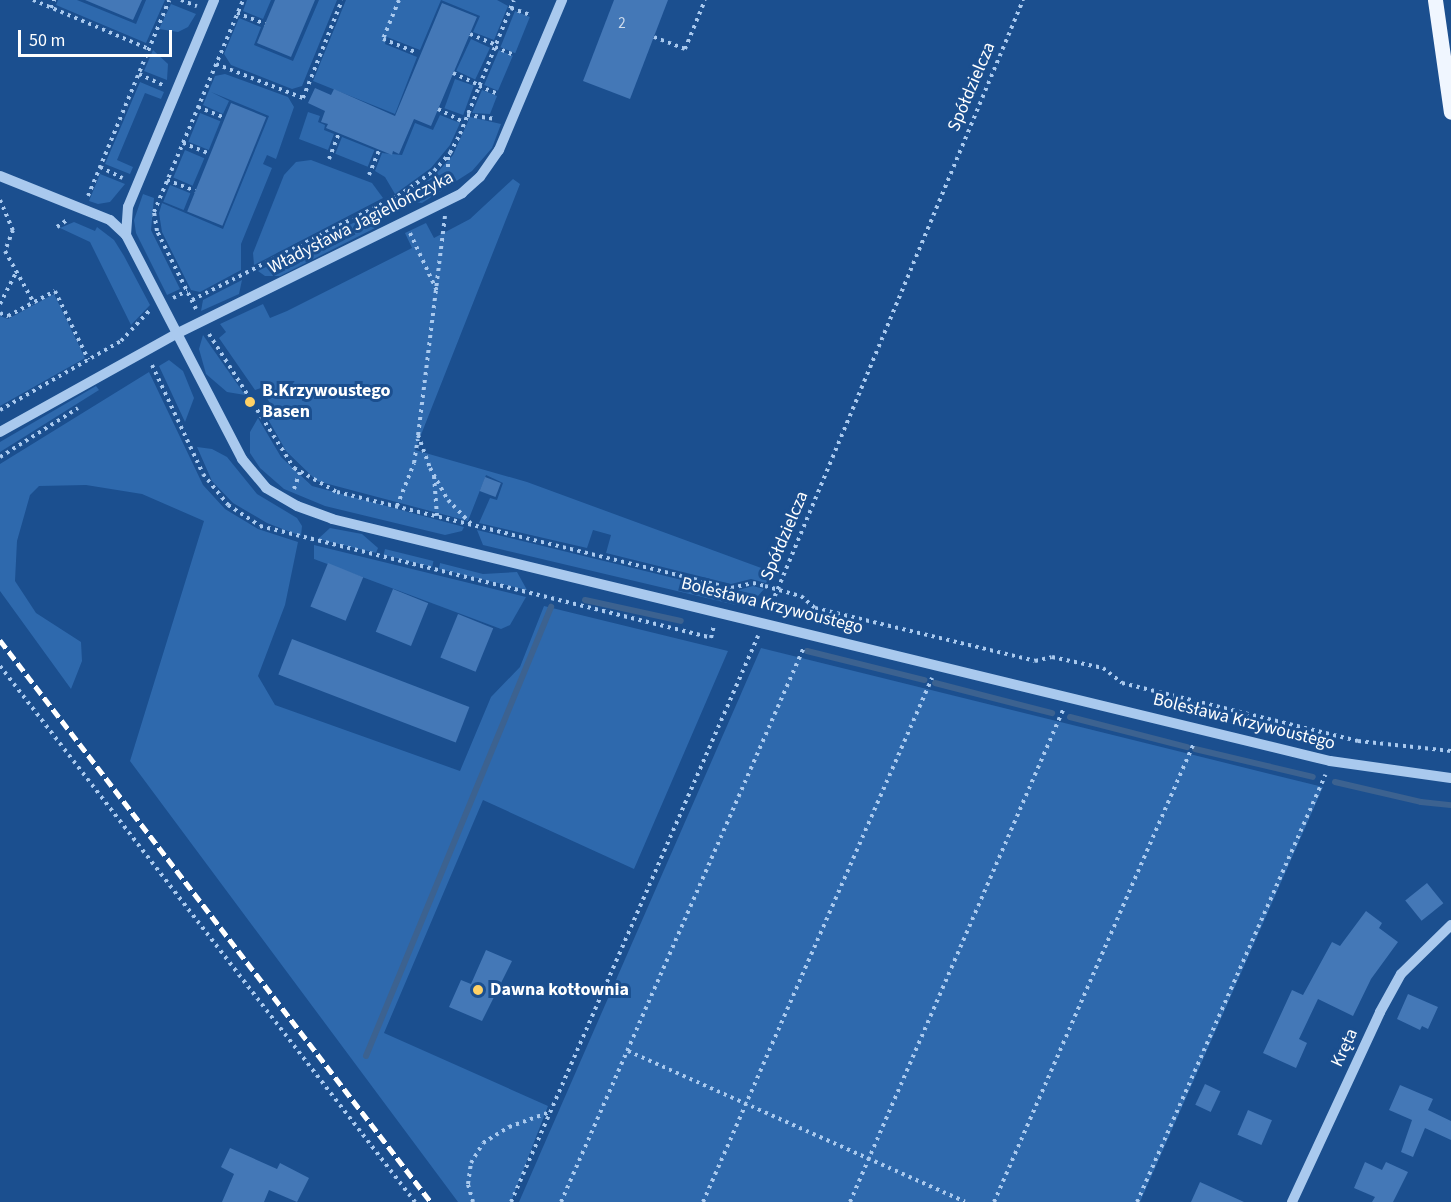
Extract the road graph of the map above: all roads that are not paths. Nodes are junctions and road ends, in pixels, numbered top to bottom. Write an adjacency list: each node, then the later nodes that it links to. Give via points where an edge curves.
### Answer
1 (214, 0): 6 (street, via 128,207)
2 (562, 0): 7 (street, Władysława Jagiellończyka, via 490,165 462,193)
3 (1435, 0): 4 (main road)
4 (1451, 112)
5 (0, 176): 6 (street, via 110,220)
6 (126, 235): 7 (street, Bolesława Krzywoustego)
7 (176, 334): 8 (street, Władysława Jagiellończyka); 9 (street, Bolesława Krzywoustego, via 242,459 266,488 297,506 332,519 1330,760)
8 (0, 432)
9 (1451, 778)
10 (1451, 925): 11 (street, Kręta, via 1401,974)
11 (1292, 1202)

